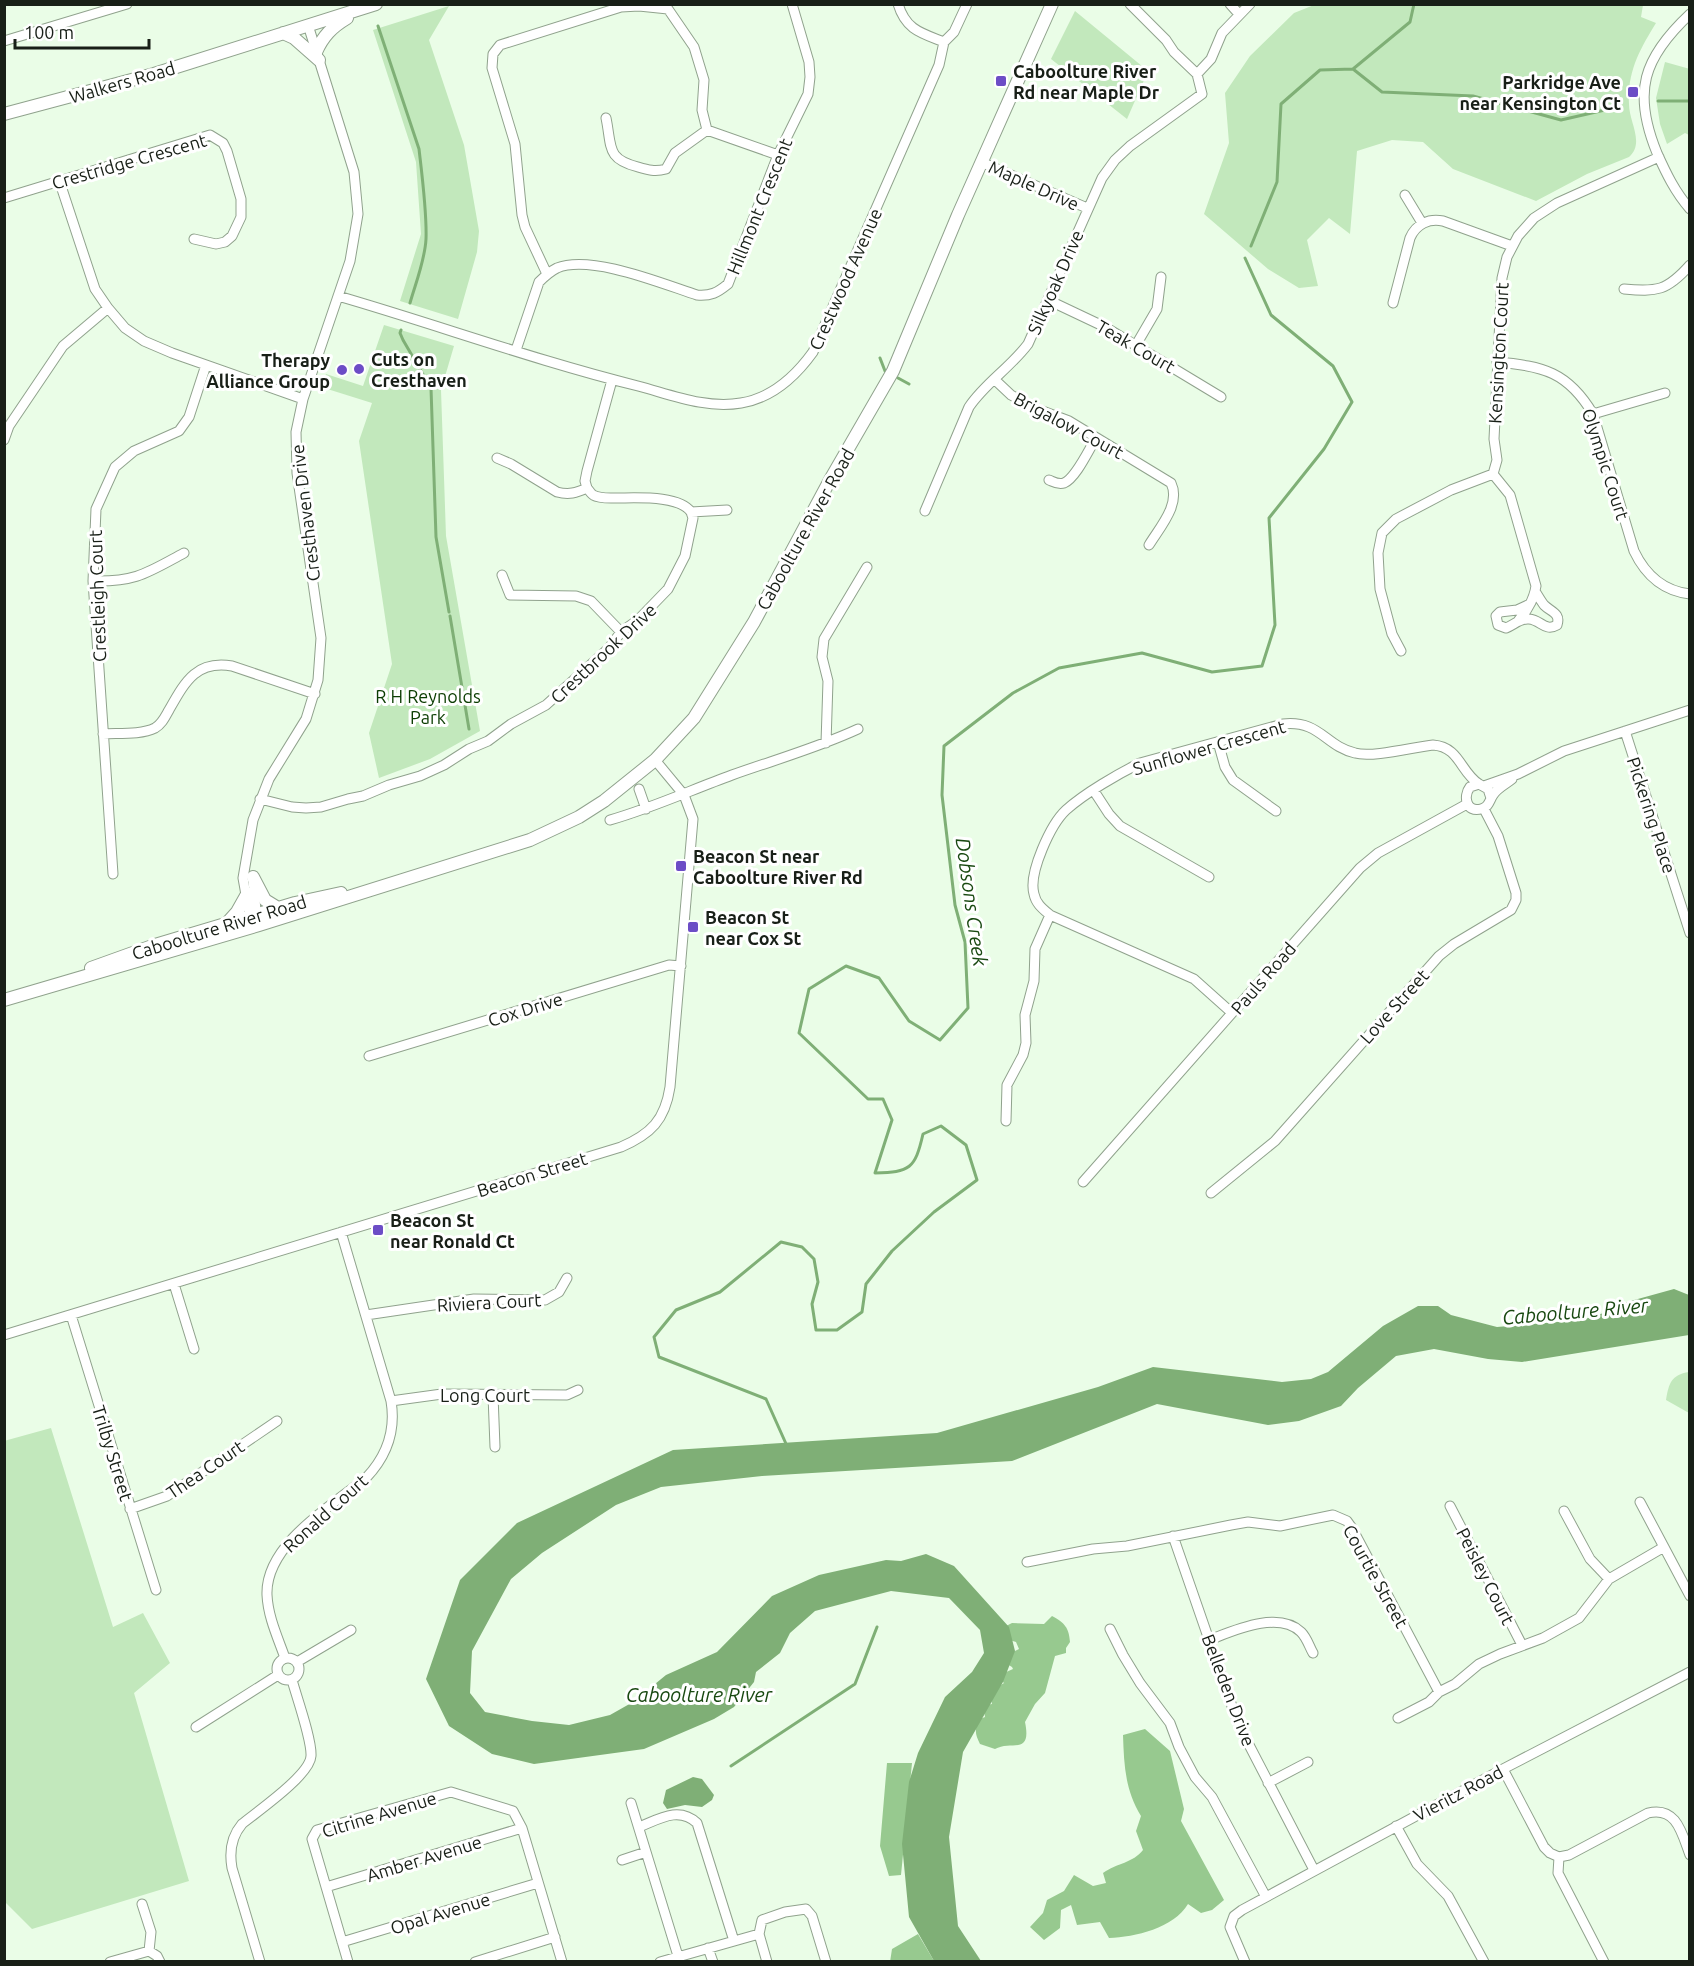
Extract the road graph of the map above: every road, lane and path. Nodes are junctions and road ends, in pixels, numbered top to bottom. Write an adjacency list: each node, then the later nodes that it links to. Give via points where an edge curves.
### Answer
1 (127, 4): 15 (street)
2 (792, 4): 22 (street, Hillmont Crescent, via 810,77 808,94)
3 (898, 4): 16 (street, via 901,16 912,29)
4 (967, 4): 16 (street, Crestwood Avenue, via 954,32)
5 (1052, 4): 24 (main road, Caboolture River Road)
6 (1130, 4): 18 (street)
7 (1230, 4): 11 (street)
8 (1250, 4): 11 (street)
9 (371, 6): 13 (main road, Walkers Road); 17 (main road, via 331,29 321,40)
10 (670, 7): 21 (street, via 694,47 704,80 702,110); 34 (street, via 621,7 500,45 493,54 492,68 515,144 522,215)
11 (1239, 14): 18 (street)
12 (1689, 14): 23 (street, via 1660,46 1647,73 1646,122)
13 (308, 25): 14 (main road, Walkers Road); 17 (street, Cresthaven Drive)
14 (283, 33): 17 (main road); 19 (main road, Walkers Road, via 153,74)
15 (4, 40)
16 (944, 42): 46 (street, Crestwood Avenue, via 939,65 825,327 801,369 757,399 723,404 705,404)
17 (318, 56): 37 (street, Cresthaven Drive, via 351,158 358,200 355,240)
18 (1197, 74): 28 (street, Silkyoak Drive, via 1202,94 1115,160)
19 (4, 114)
20 (606, 118): 21 (street, via 616,159 655,172 666,169 675,153)
21 (707, 130): 22 (street)
22 (778, 155): 34 (street, Hillmont Crescent, via 728,284 716,294 697,294 595,266 565,266)
23 (1659, 157): 29 (street); 32 (street, Kensington Court, via 1544,210)
24 (981, 162): 28 (street, Maple Drive); 78 (main road, Caboolture River Road, via 893,371 748,632 694,718)
25 (59, 180): 27 (street, Crestridge Crescent); 31 (street, Crestridge Crescent, via 210,135 223,143 227,151 241,199 241,217 225,242); 40 (street, via 89,274)
26 (1405, 195): 30 (street)
27 (4, 198)
28 (1087, 208): 38 (street, Silkyoak Drive)
29 (1689, 208)
30 (1422, 223): 32 (street, via 1436,219); 39 (street, via 1412,232)
31 (194, 239)
32 (1512, 246): 43 (street, Kensington Court, via 1502,278)
33 (1689, 265): 36 (street, via 1677,279 1658,290)
34 (547, 274): 42 (street, via 533,294)
35 (1161, 277): 41 (street, via 1157,309)
36 (1624, 290)
37 (338, 296): 42 (street, Crestwood Avenue); 49 (street, Cresthaven Drive)
38 (1048, 300): 41 (street, Teak Court); 45 (street, Silkyoak Drive, via 1028,344)
39 (1394, 303)
40 (108, 308): 44 (street, via 124,327 144,341); 52 (street, via 63,345 9,426)
41 (1136, 345): 48 (street, Teak Court)
42 (516, 351): 46 (street, Crestwood Avenue)
43 (1497, 362): 50 (street, Olympic Court, via 1527,365 1559,376 1578,392); 54 (street, Kensington Court, via 1497,460)
44 (206, 365): 49 (street); 64 (street, Crestleigh Court, via 189,417 179,431 134,451 115,467 96,509)
45 (994, 379): 51 (street, Brigalow Court, via 1011,395); 58 (street, Silkyoak Drive, via 969,407)
46 (612, 380): 56 (street, via 587,471)
47 (1665, 393): 50 (street)
48 (1221, 397)
49 (303, 399): 71 (street, Cresthaven Drive, via 296,432 296,459 321,638)
50 (1593, 414): 66 (street, Olympic Court, via 1641,566 1667,588)
51 (1096, 438): 55 (street, via 1073,476 1065,483); 60 (street, Brigalow Court, via 1164,477 1173,488 1173,504)
52 (4, 440)
53 (496, 458): 56 (street, via 557,492 574,494)
54 (1493, 474): 65 (street, via 1510,495); 70 (street, via 1450,490 1396,519 1382,533 1378,553 1380,590)
55 (1049, 480)
56 (587, 488): 59 (street, via 603,498 664,500 679,503)
57 (727, 510): 59 (street)
58 (925, 511)
59 (691, 512): 69 (street, Crestbrook Drive, via 685,556 668,589)
60 (1149, 545)
61 (184, 553): 64 (street, via 143,576)
62 (867, 567): 77 (street, via 824,639 822,657 828,681)
63 (502, 575): 69 (street, via 510,595 576,596 591,601)
64 (93, 581): 75 (street, Crestleigh Court)
65 (1535, 591): 67 (street); 68 (street, via 1557,615 1557,625 1550,628 1530,618)
66 (1689, 594)
67 (1530, 604): 68 (street); 68 (street, via 1496,616 1501,627)
68 (1518, 621)
69 (621, 632): 87 (street, Crestbrook Drive, via 609,648 546,705 420,777 321,807 292,807)
70 (1401, 651)
71 (315, 694): 75 (street, via 232,666 209,665 188,679 156,727); 87 (street, Cresthaven Drive, via 300,731)
72 (1689, 710): 74 (street)
73 (858, 729): 77 (street)
74 (1625, 731): 80 (street, via 1564,751); 103 (street, Pickering Place)
75 (103, 734): 94 (street, Crestleigh Court)
76 (1218, 742): 79 (street, Sunflower Crescent, via 1295,723 1313,728 1355,753 1433,745 1450,750); 83 (street, Sunflower Crescent, via 1140,763); 91 (street, via 1225,768 1233,780)
77 (826, 743): 85 (street)
78 (656, 760): 85 (street, Beacon Street); 97 (main road, Caboolture River Road, via 579,817 530,840)
79 (1460, 763): 81 (street, Sunflower Crescent); 84 (street)
80 (1518, 774): 81 (street); 86 (street)
81 (1482, 785): 84 (street); 86 (street)
82 (639, 789): 89 (street)
83 (1094, 791): 96 (street, via 1120,826); 100 (street, Sunflower Crescent, via 1060,816 1034,873 1034,895)
84 (1467, 791): 88 (street)
85 (684, 795): 89 (street); 104 (street, Beacon Street, via 693,819)
86 (1491, 798): 90 (street)
87 (260, 799): 93 (street, Cresthaven Drive, via 250,832)
88 (1467, 804): 90 (street, via 1473,809); 107 (street, Pauls Road, via 1378,853 1360,868)
89 (646, 809): 92 (street)
90 (1484, 809): 111 (street, Love Street, via 1502,844 1516,894 1511,910 1439,956 1275,1141)
91 (1276, 811)
92 (610, 820)
93 (248, 858): 95 (street, Cresthaven Drive); 98 (street, Cresthaven Drive, via 243,878)
94 (113, 874)
95 (253, 877): 99 (main road, via 265,900); 101 (street, Cresthaven Drive)
96 (1209, 877)
97 (383, 886): 99 (main road, Caboolture River Road); 101 (main road, Caboolture River Road)
98 (246, 896): 101 (street, Cresthaven Drive); 102 (main road)
99 (278, 908): 101 (main road, Caboolture River Road)
100 (1050, 915): 107 (street, via 1194,979); 109 (street, via 1035,949 1034,981 1025,1015 1026,1043 1007,1085)
101 (254, 921): 102 (main road, Caboolture River Road); 105 (main road, Caboolture River Road)
102 (227, 923): 105 (main road, Caboolture River Road, via 155,945)
103 (1689, 933)
104 (681, 966): 108 (street, Cox Drive, via 669,964); 112 (street, Beacon Street, via 667,1104 645,1135 621,1147)
105 (60, 983): 106 (main road, Caboolture River Road)
106 (4, 1000)
107 (1232, 1012): 110 (street, Pauls Road)
108 (369, 1056)
109 (1006, 1120)
110 (1083, 1182)
111 (1211, 1193)
112 (340, 1232): 114 (street, Beacon Street); 116 (street, Ronald Court)
113 (567, 1278): 116 (street, Riviera Court, via 559,1292 545,1300 474,1299)
114 (174, 1284): 115 (street, Beacon Street); 118 (street)
115 (72, 1315): 117 (street, Beacon Street); 126 (street, Trilby Street)
116 (366, 1315): 121 (street, Ronald Court)
117 (4, 1335)
118 (194, 1349)
119 (578, 1390): 120 (street, Long Court, via 567,1395)
120 (493, 1395): 121 (street, Long Court, via 442,1394); 123 (street)
121 (391, 1401): 139 (street, Ronald Court, via 392,1431 375,1468 286,1545 271,1571 268,1603)
122 (277, 1421): 126 (street, Thea Court, via 167,1496)
123 (495, 1447)
124 (1640, 1502): 129 (street)
125 (1450, 1506): 137 (street, Peisley Court)
126 (130, 1509): 132 (street, Trilby Street)
127 (1564, 1512): 131 (street, via 1590,1559)
128 (1173, 1536): 130 (street); 136 (street, Belleden Drive); 144 (street, Courtie Street, via 1248,1522 1280,1526 1333,1515 1341,1517 1352,1528)
129 (1664, 1547): 131 (street); 133 (street)
130 (1027, 1562)
131 (1609, 1579): 137 (street, via 1579,1618)
132 (156, 1590)
133 (1689, 1596)
134 (1110, 1629): 161 (street, via 1140,1683 1170,1723 1195,1777 1212,1797)
135 (351, 1630): 140 (street)
136 (1209, 1640): 138 (street, via 1259,1623 1278,1624 1298,1630); 149 (street, Belleden Drive, via 1234,1712)
137 (1522, 1645): 144 (street, via 1479,1664)
138 (1313, 1653)
139 (285, 1658): 140 (street); 142 (street, via 278,1665)
140 (297, 1662): 143 (street, via 299,1671)
141 (1689, 1672): 148 (street, Vieritz Road)
142 (279, 1675): 143 (street); 146 (street)
143 (292, 1680): 173 (street, via 310,1748 309,1764 242,1824 231,1844 232,1868)
144 (1439, 1692): 145 (street, via 1429,1702)
145 (1398, 1718)
146 (196, 1727)
147 (1308, 1762): 149 (street)
148 (1503, 1769): 151 (street, Vieritz Road); 156 (street, via 1544,1847)
149 (1268, 1783): 158 (street, Belleden Drive)
150 (631, 1803): 152 (street)
151 (1396, 1826): 158 (street, Vieritz Road); 183 (street, via 1417,1864 1448,1896)
152 (639, 1827): 154 (street); 165 (street, via 680,1814 697,1823)
153 (522, 1828): 159 (street); 160 (street, Amber Avenue); 160 (street, Citrine Avenue, via 513,1811 451,1792 317,1830 312,1839)
154 (646, 1852): 157 (street); 170 (street)
155 (1689, 1855): 156 (street, via 1672,1817 1657,1811)
156 (1559, 1857): 184 (street, via 1558,1873)
157 (622, 1860)
158 (1314, 1870): 161 (street, Vieritz Road)
159 (538, 1883): 164 (street); 166 (street, Opal Avenue)
160 (326, 1887): 166 (street, Citrine Avenue)
161 (1266, 1897): 182 (street, Vieritz Road, via 1231,1920 1231,1933)
162 (142, 1904): 168 (street, via 151,1932)
163 (759, 1934): 165 (street); 180 (street); 181 (street, via 762,1920 806,1909 812,1916)
164 (555, 1937): 175 (street); 176 (street)
165 (734, 1941): 167 (street)
166 (342, 1942): 174 (street, Citrine Avenue)
167 (708, 1948): 169 (street); 179 (street)
168 (149, 1951): 171 (street); 172 (street)
169 (698, 1951): 170 (street); 178 (street)
170 (678, 1956): 177 (street)
171 (110, 1962)
172 (160, 1962)
173 (260, 1962)
174 (348, 1962)
175 (475, 1962)
176 (562, 1962)
177 (660, 1962)
178 (701, 1962)
179 (713, 1962)
180 (767, 1962)
181 (826, 1962)
182 (1245, 1962)
183 (1484, 1962)
184 (1604, 1962)

